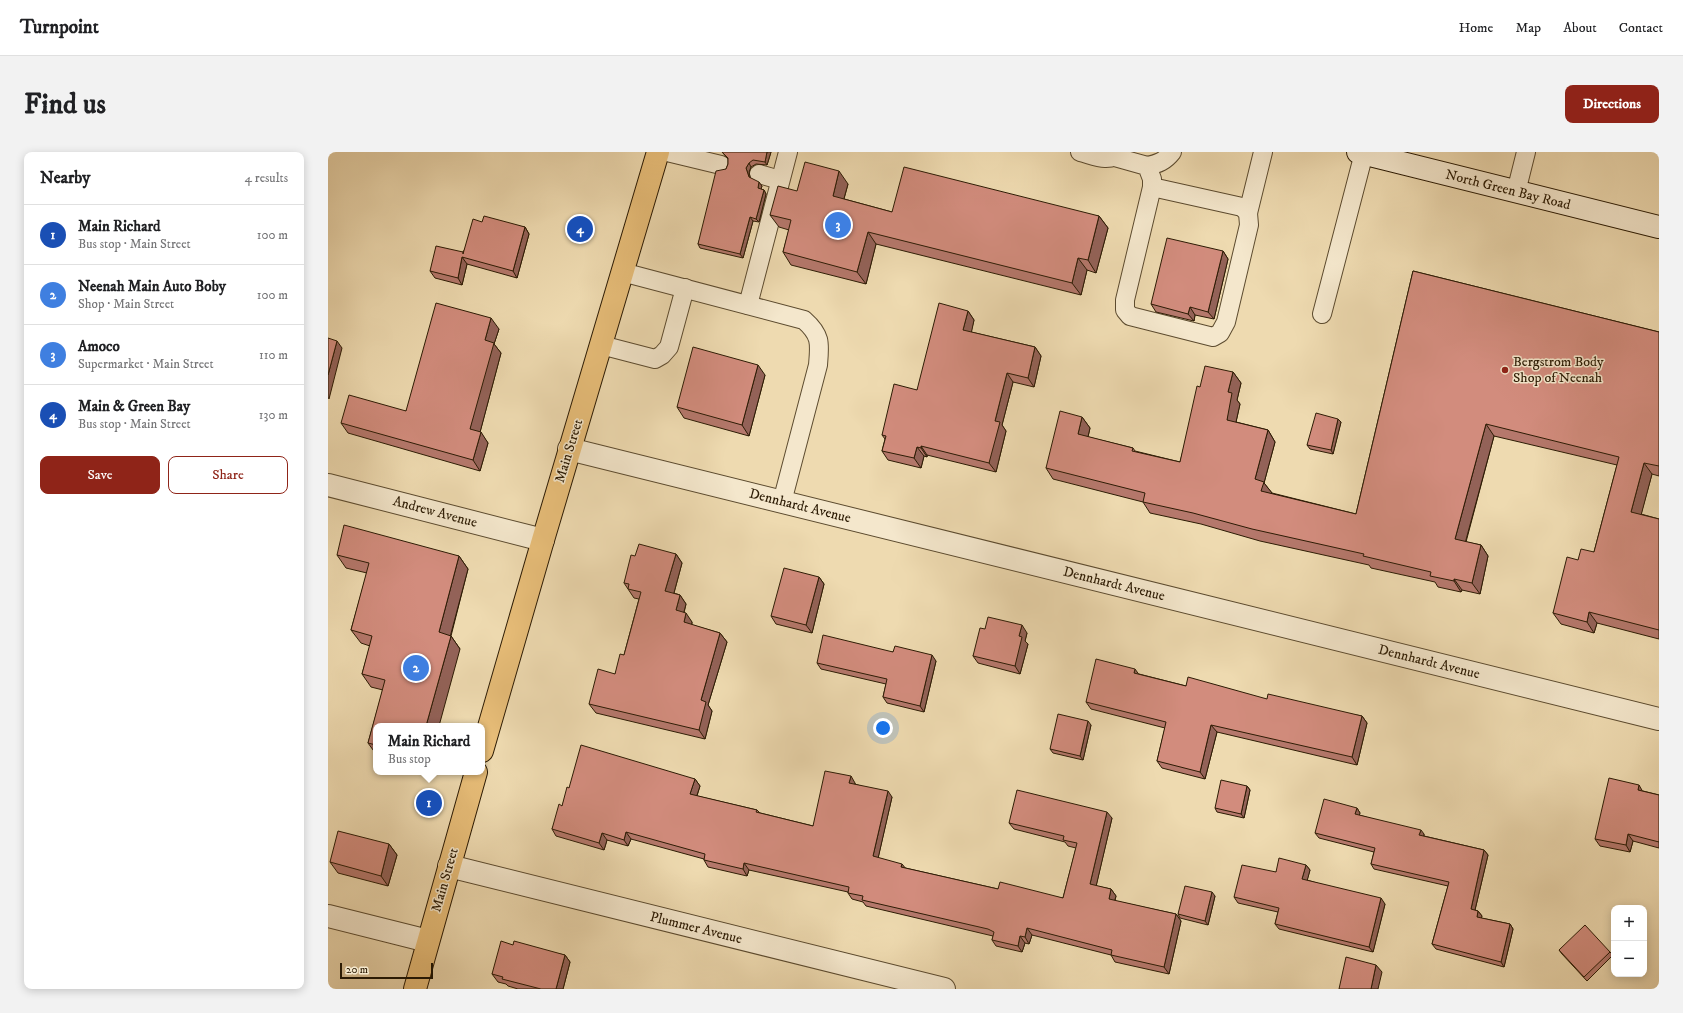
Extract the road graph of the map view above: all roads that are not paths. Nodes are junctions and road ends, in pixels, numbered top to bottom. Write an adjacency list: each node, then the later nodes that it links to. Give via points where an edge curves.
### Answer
1 (658, 152): 18 (main road, Main Street)
2 (667, 152): 10 (lane)
3 (788, 152): 13 (lane)
4 (1080, 152): 9 (lane, via 1109,159)
5 (1172, 152): 11 (lane, via 1167,159)
6 (1263, 152): 16 (lane)
7 (1526, 152): 15 (lane)
8 (1361, 153): 15 (street, North Green Bay Road); 21 (lane)
9 (1117, 155): 11 (lane)
10 (721, 165)
11 (1147, 166): 14 (lane)
12 (759, 174): 13 (lane)
13 (780, 180): 20 (lane)
14 (1152, 187): 16 (lane, via 1242,207); 16 (lane, via 1125,300 1125,310 1130,316 1214,337 1220,333 1226,322 1249,225)
15 (1516, 192): 17 (street, North Green Bay Road)
16 (1248, 213)
17 (1659, 227)
18 (622, 272): 19 (lane); 22 (main road, Main Street)
19 (685, 288): 20 (lane); 22 (lane, via 669,348 662,355 655,359)
20 (748, 305): 25 (lane, via 804,320 815,329 820,343 818,364)
21 (1322, 314)
22 (601, 345): 23 (main road, Main Street)
23 (570, 449): 25 (street, Dennhardt Avenue); 26 (main road, Main Street)
24 (328, 485): 26 (street, Andrew Avenue)
25 (782, 502): 27 (street, Dennhardt Avenue)
26 (543, 540): 28 (main road, Main Street)
27 (1659, 719)
28 (485, 742)
29 (475, 775): 30 (main road, Main Street)
30 (449, 866): 32 (main road, Main Street); 34 (street, Plummer Avenue)
31 (328, 916): 32 (street)
32 (428, 941): 33 (main road, Main Street)
33 (415, 989)
34 (944, 989)

